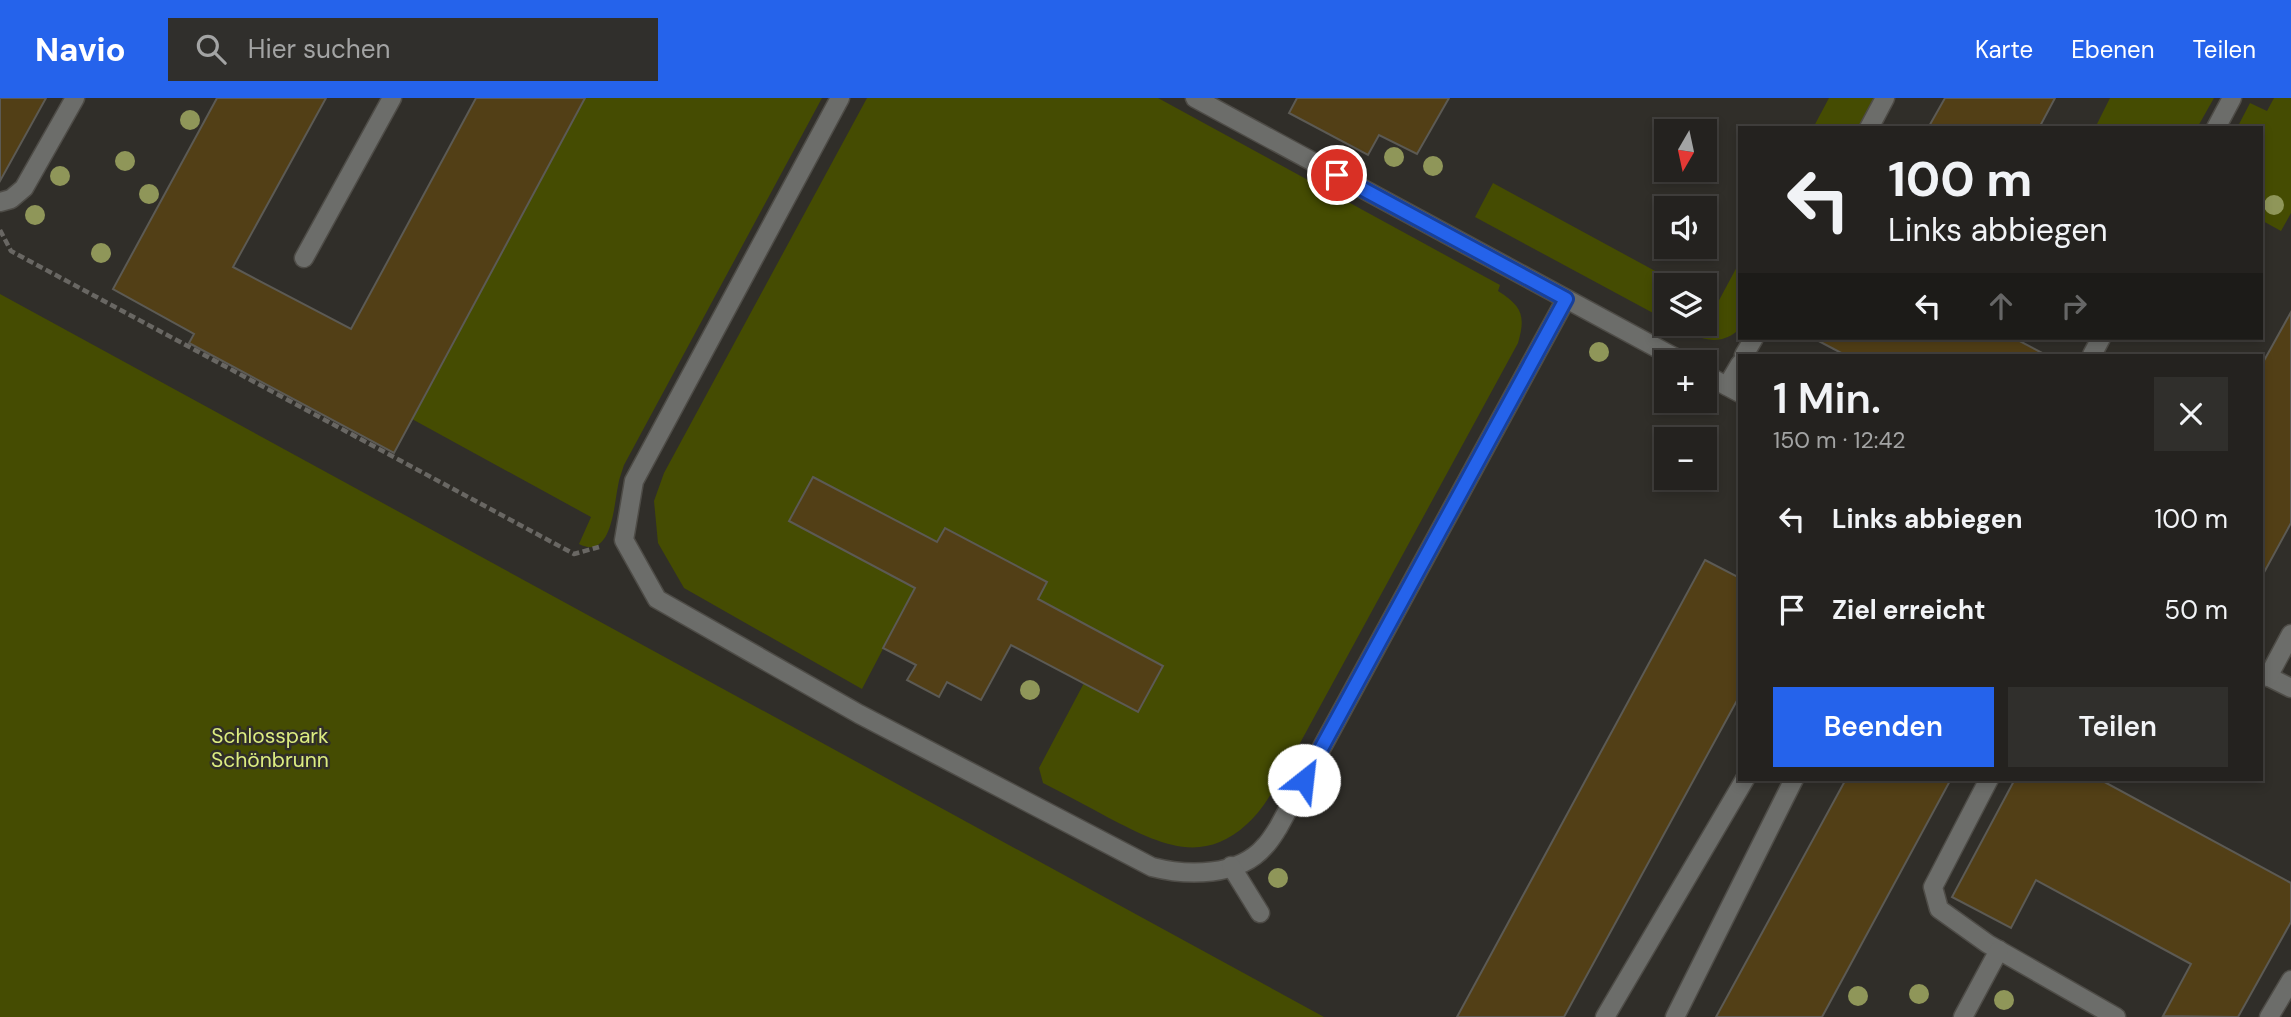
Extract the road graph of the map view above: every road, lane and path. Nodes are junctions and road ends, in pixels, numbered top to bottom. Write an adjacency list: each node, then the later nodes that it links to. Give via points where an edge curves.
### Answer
1 (75, 98): 9 (lane, via 24,188)
2 (392, 98): 11 (lane)
3 (840, 98): 17 (lane, via 634,481)
4 (1195, 98): 12 (lane)
5 (1885, 98): 7 (lane)
6 (2232, 98): 8 (lane)
7 (1870, 126)
8 (2217, 126)
9 (0, 202)
10 (0, 230): 17 (path, via 11,251 574,554)
11 (304, 258)
12 (1566, 299): 13 (lane); 24 (lane, via 1278,828 1264,848)
13 (1661, 350)
14 (1738, 371): 16 (lane)
15 (1717, 381): 16 (lane)
16 (1733, 390)
17 (624, 540): 24 (lane, via 657,598 859,714 1152,867 1194,873)
18 (2291, 634): 19 (lane)
19 (2264, 675): 20 (lane)
20 (2291, 688)
21 (1744, 781): 28 (lane)
22 (1793, 781): 29 (lane)
23 (1988, 781): 26 (lane, via 1933,887 1939,909)
24 (1231, 866): 25 (lane)
25 (1260, 913)
26 (1999, 950): 30 (lane); 31 (lane)
27 (2291, 980): 32 (lane)
28 (1605, 1017)
29 (1675, 1017)
30 (1963, 1017)
31 (2116, 1017)
32 (2269, 1017)

